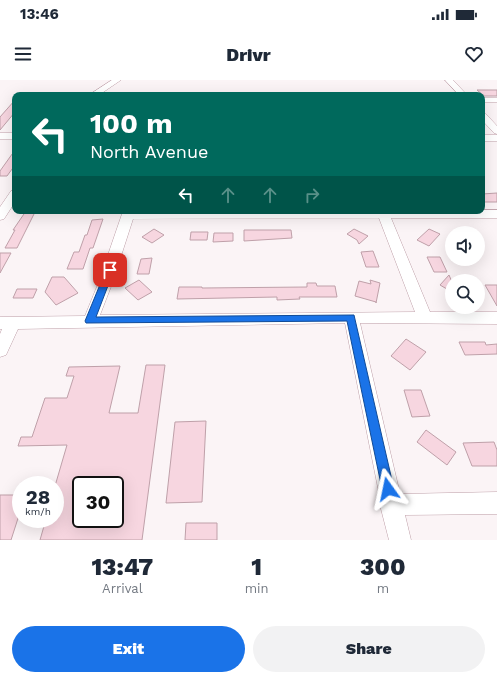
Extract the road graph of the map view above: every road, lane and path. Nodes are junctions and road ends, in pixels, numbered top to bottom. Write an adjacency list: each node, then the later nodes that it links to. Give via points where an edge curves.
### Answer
1 (118, 80): 3 (street)
2 (449, 80): 4 (street)
3 (98, 92)
4 (460, 92)
5 (485, 100): 6 (street)
6 (497, 100)
7 (485, 118): 8 (street)
8 (497, 131)
9 (0, 136): 10 (street)
10 (12, 136)
11 (485, 138): 12 (street)
12 (497, 138)
13 (12, 198): 18 (street)
14 (128, 214): 22 (street)
15 (383, 214): 20 (street)
16 (485, 214): 17 (street)
17 (497, 214)
18 (0, 216)
19 (351, 318): 20 (street); 22 (street); 26 (street)
20 (425, 318): 21 (street)
21 (497, 318)
22 (90, 321): 23 (street)
23 (6, 323): 24 (street)
24 (0, 350)
25 (497, 503): 26 (street)
26 (391, 505): 27 (street)
27 (400, 540)

